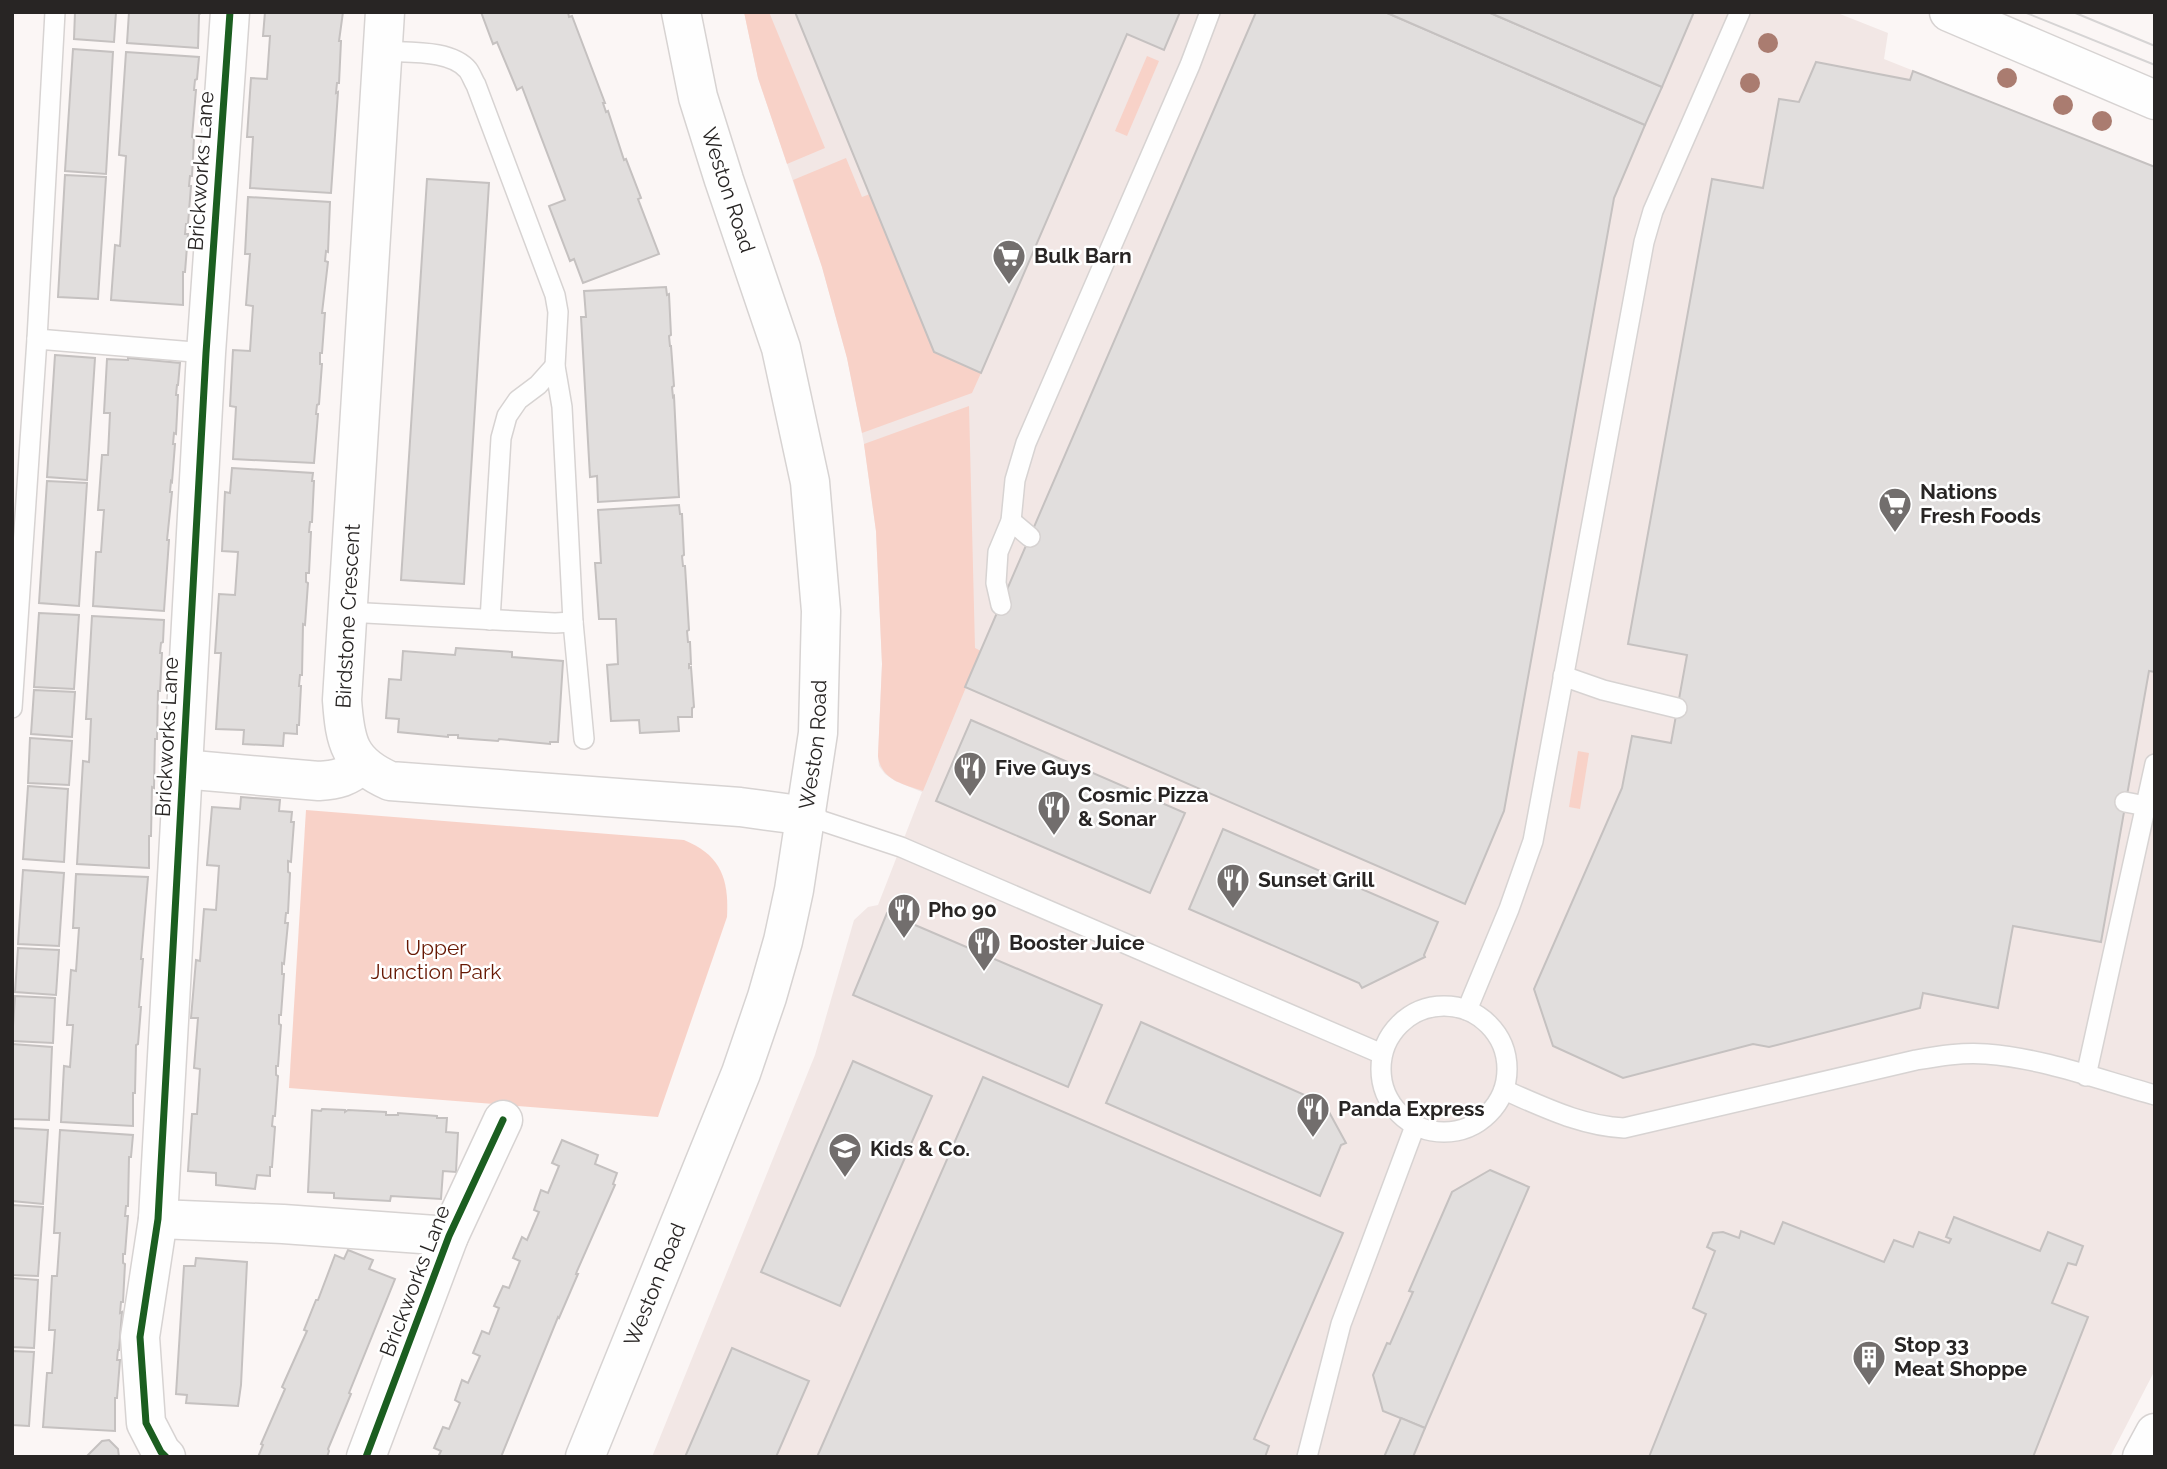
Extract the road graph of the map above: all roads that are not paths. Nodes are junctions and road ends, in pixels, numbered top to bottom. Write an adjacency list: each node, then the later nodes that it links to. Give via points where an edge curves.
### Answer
1 (55, 12): 10 (lane)
2 (230, 12): 11 (street, Brickworks Lane)
3 (385, 12): 8 (street, Birdstone Crescent)
4 (681, 12): 28 (street, Weston Road, via 698,97 781,348 810,482 821,611 818,733)
5 (1210, 12): 13 (lane, via 1026,443 1015,480)
6 (1740, 12): 19 (lane, via 1653,211 1644,242)
7 (1949, 12): 9 (street)
8 (382, 51): 12 (lane, via 446,56 468,70 555,295); 16 (street, Birdstone Crescent)
9 (2155, 100)
10 (37, 339): 11 (lane); 20 (lane)
11 (206, 353): 25 (street, Brickworks Lane)
12 (555, 366): 17 (lane, via 506,416); 18 (lane, via 562,407)
13 (1011, 521): 14 (lane); 15 (lane, via 998,552 996,583)
14 (1030, 537)
15 (1001, 605)
16 (347, 612): 17 (lane); 24 (street, Birdstone Crescent, via 344,729)
17 (490, 620): 18 (lane)
18 (573, 622): 22 (lane)
19 (1563, 676): 21 (lane); 29 (lane, via 1533,841)
20 (12, 708)
21 (1677, 708)
22 (584, 739)
23 (2155, 764): 27 (lane)
24 (361, 765): 25 (street, Brickworks Lane, via 350,775 319,781); 28 (street, via 390,781)
25 (182, 769): 36 (street, Brickworks Lane)
26 (2125, 802): 27 (lane)
27 (2147, 806): 31 (lane)
28 (807, 816): 30 (lane, via 901,847); 41 (street, Weston Road, via 783,941 745,1061)
29 (1467, 1010): 30 (lane, via 1447,1006 1424,1009 1403,1020); 32 (lane, via 1494,1030 1506,1058)
30 (1382, 1054): 35 (lane, via 1381,1082 1390,1102)
31 (2085, 1076): 32 (lane, via 1998,1056 1949,1055 1624,1128 1581,1122); 33 (lane)
32 (1504, 1090): 35 (lane, via 1483,1119 1465,1129 1437,1133)
33 (2155, 1095)
34 (503, 1120): 37 (street, Brickworks Lane)
35 (1415, 1126): 42 (lane, via 1341,1324)
36 (158, 1219): 37 (street, Brickworks Lane); 39 (street, Brickworks Lane, via 140,1337 146,1423)
37 (449, 1236): 40 (street, Brickworks Lane)
38 (2155, 1433): 43 (street)
39 (166, 1457)
40 (366, 1457)
41 (584, 1457)
42 (1307, 1457)
43 (2142, 1457)

